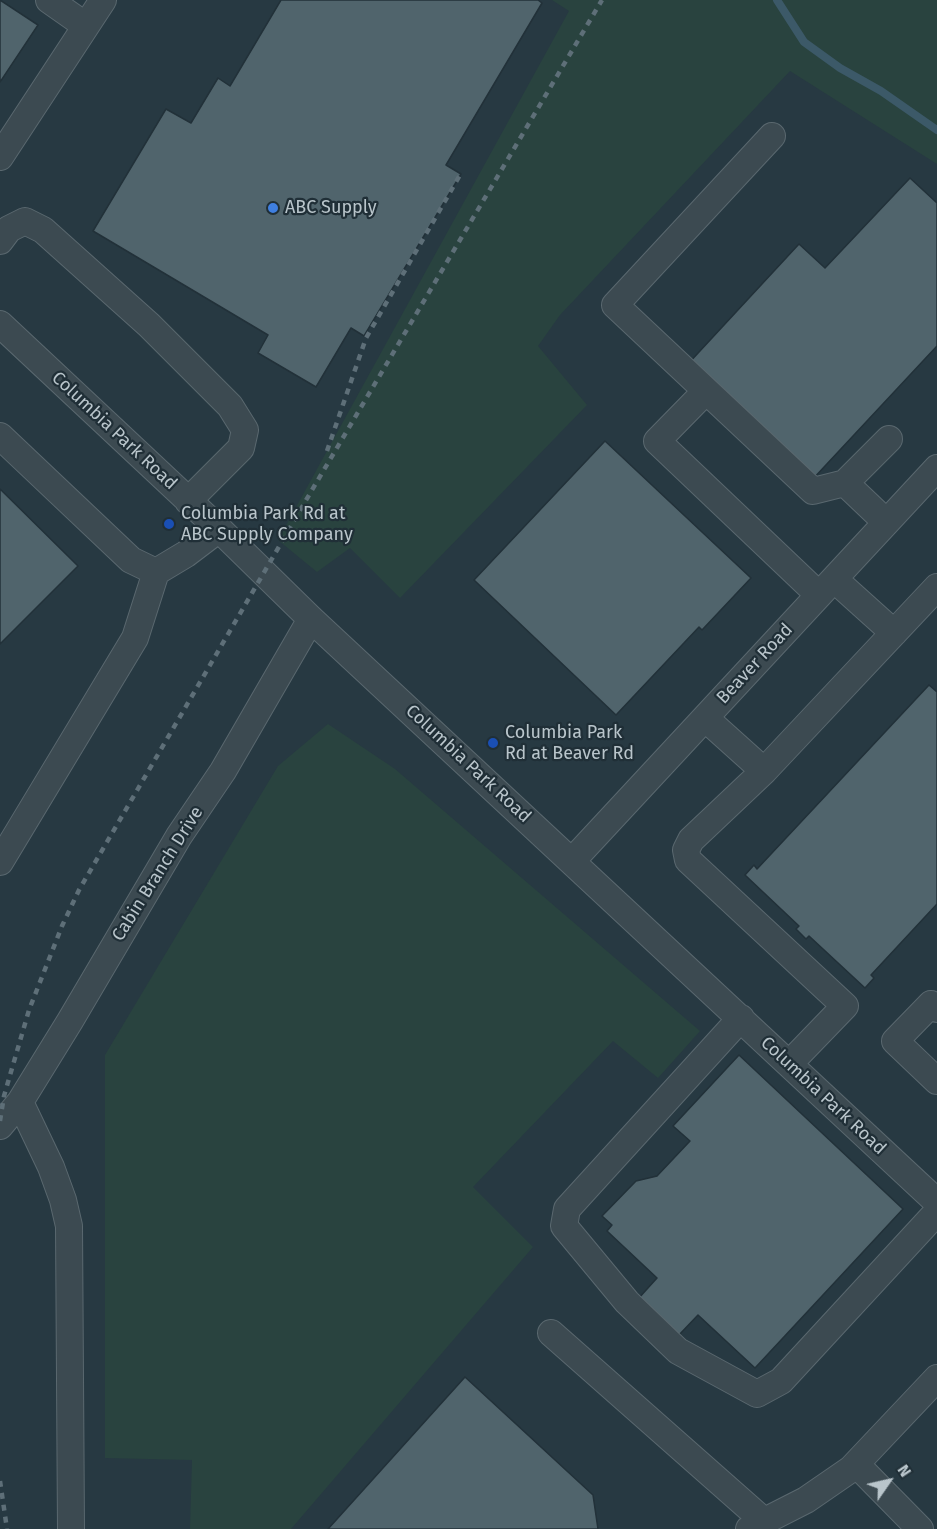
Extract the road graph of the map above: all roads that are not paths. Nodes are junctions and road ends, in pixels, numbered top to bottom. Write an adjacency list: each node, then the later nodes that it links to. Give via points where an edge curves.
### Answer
1 (49, 0): 3 (street)
2 (103, 0): 3 (street)
3 (86, 26): 5 (street)
4 (772, 136): 8 (street, via 615,305)
5 (0, 157)
6 (0, 241): 13 (street, via 25,221 43,230 149,325 230,406 245,430 241,448)
7 (0, 324): 13 (street, Columbia Park Road)
8 (706, 391): 12 (street, via 813,491); 17 (street, via 657,441)
9 (0, 436): 16 (street, via 131,560)
10 (889, 439): 12 (street)
11 (937, 468): 14 (street, Beaver Road)
12 (845, 483): 14 (street)
13 (188, 501): 15 (street, Columbia Park Road)
14 (886, 522): 17 (street, Beaver Road)
15 (219, 529): 16 (street); 19 (street, Columbia Park Road)
16 (156, 572): 24 (street, via 135,638)
17 (826, 587): 20 (street); 21 (street, Beaver Road)
18 (937, 587): 20 (street)
19 (311, 619): 23 (street, Columbia Park Road); 29 (street, Cabin Branch Drive)
20 (894, 633): 22 (street)
21 (705, 718): 22 (street); 23 (street, Beaver Road)
22 (764, 771): 27 (street, via 691,840 686,850 688,860 845,1005)
23 (572, 861): 26 (street, Columbia Park Road)
24 (0, 862)
25 (937, 1009): 28 (street, via 931,1004 895,1041)
26 (741, 1018): 27 (street, Columbia Park Road); 32 (street, via 567,1209 564,1226 627,1302 678,1351 757,1394 781,1381)
27 (789, 1064): 31 (street, Columbia Park Road)
28 (937, 1081)
29 (20, 1102): 30 (street, Cabin Branch Drive); 37 (street, via 51,1167 69,1226)
30 (0, 1126)
31 (937, 1202)
32 (937, 1212)
33 (551, 1333): 36 (street)
34 (937, 1378): 35 (street)
35 (856, 1464): 36 (street); 38 (street)
36 (760, 1527)
37 (70, 1529)
38 (920, 1529)

